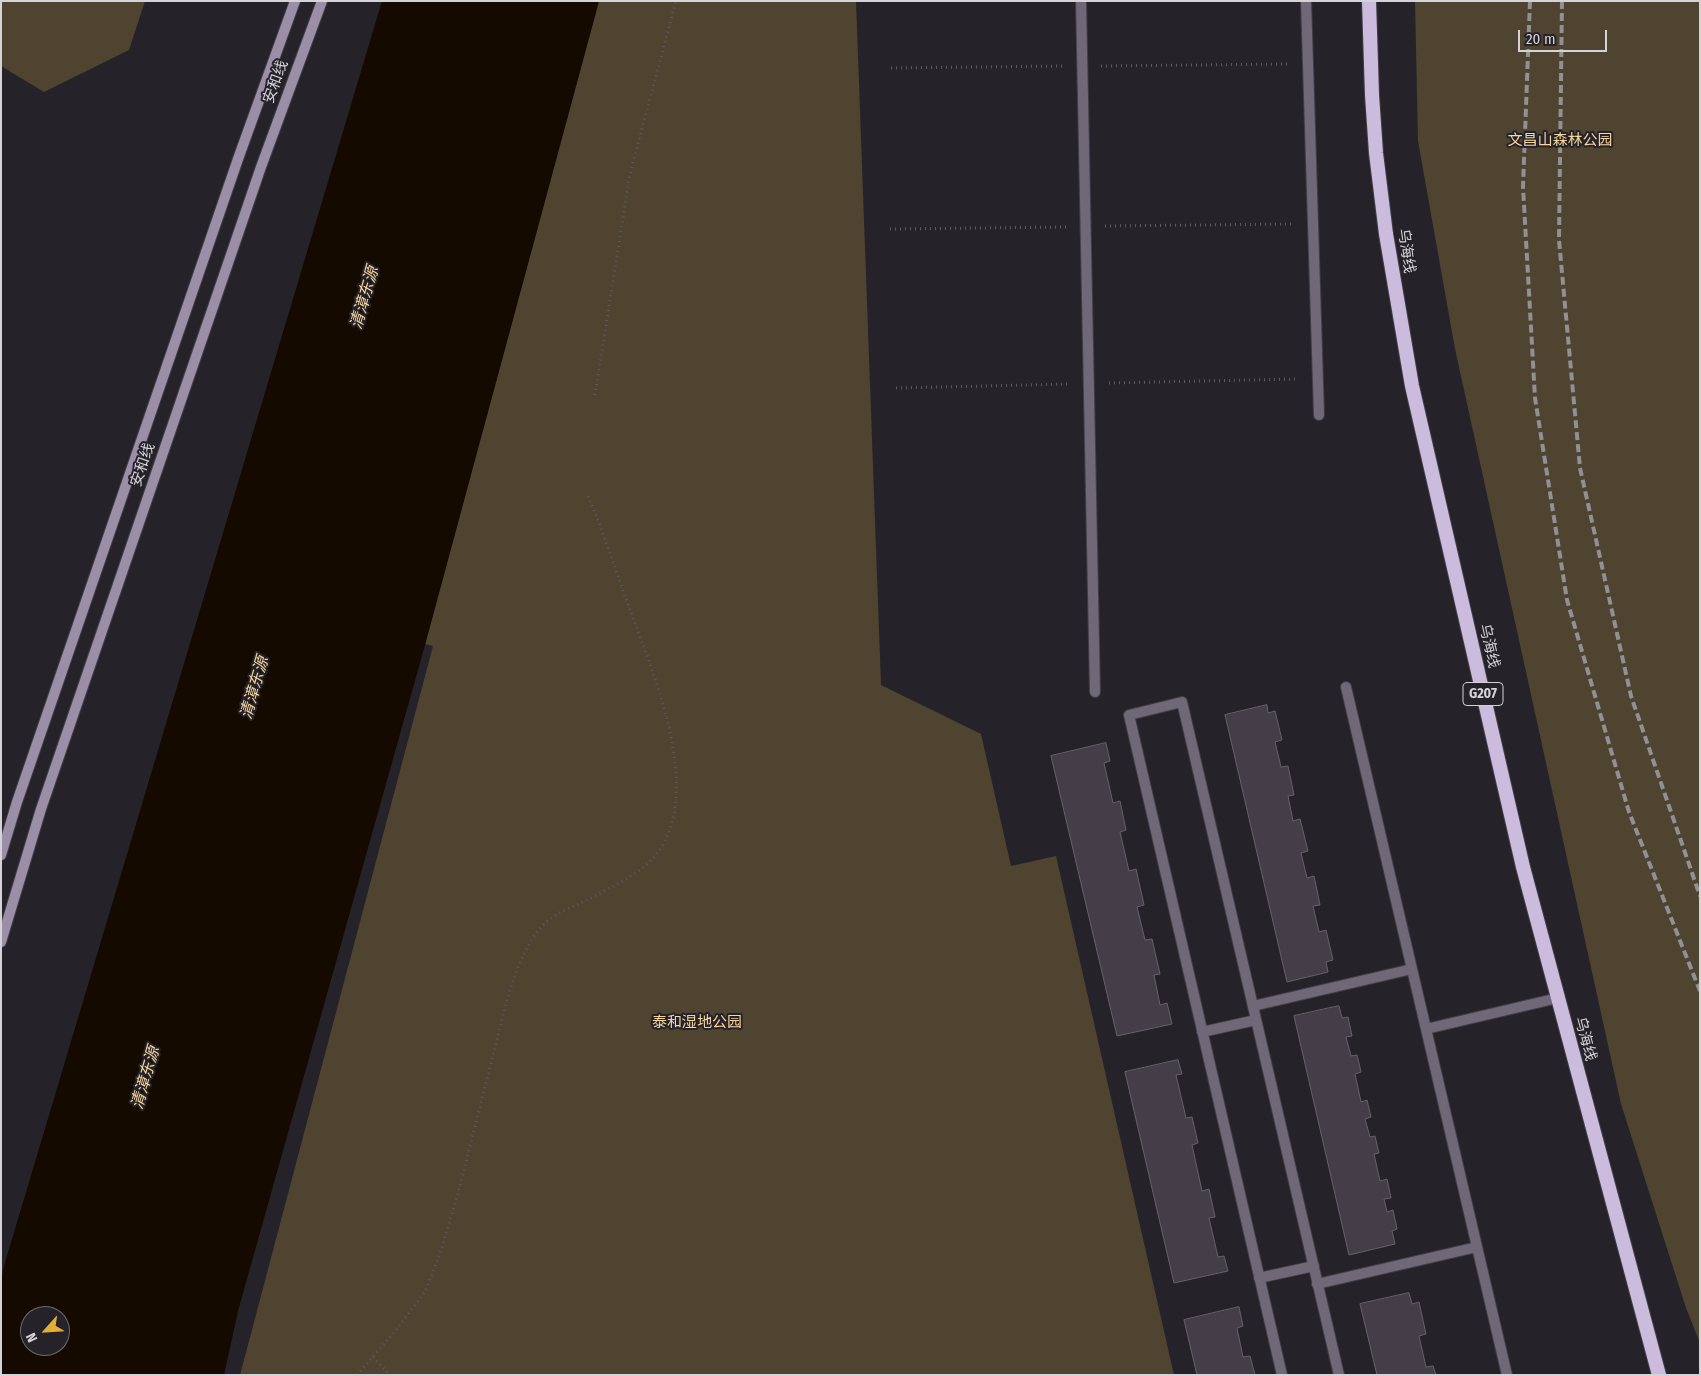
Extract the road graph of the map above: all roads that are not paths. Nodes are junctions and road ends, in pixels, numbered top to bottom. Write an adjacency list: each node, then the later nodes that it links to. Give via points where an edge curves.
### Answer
1 (296, 1): 9 (main road, 安和线, via 238,159)
2 (322, 1): 10 (main road, 安和线, via 261,167 47,791)
3 (1081, 1): 8 (street)
4 (1306, 1): 6 (street)
5 (1369, 1): 12 (highway, 乌海线 / G207, via 1376,153 1412,386 1523,867)
6 (1319, 415)
7 (1346, 688): 11 (street)
8 (1095, 692)
9 (1, 855)
10 (1, 942)
11 (1412, 969): 13 (street); 15 (street)
12 (1558, 998): 15 (street); 24 (highway, 乌海线 / G207)
13 (1253, 1006): 14 (street); 16 (street, via 1182,702 1128,715)
14 (1256, 1020): 16 (street); 18 (street)
15 (1426, 1029): 17 (street)
16 (1202, 1032): 19 (street)
17 (1477, 1247): 20 (street); 23 (street)
18 (1314, 1266): 19 (street); 20 (street)
19 (1260, 1278): 21 (street)
20 (1317, 1284): 22 (street)
21 (1282, 1375)
22 (1339, 1375)
23 (1506, 1375)
24 (1660, 1375)

